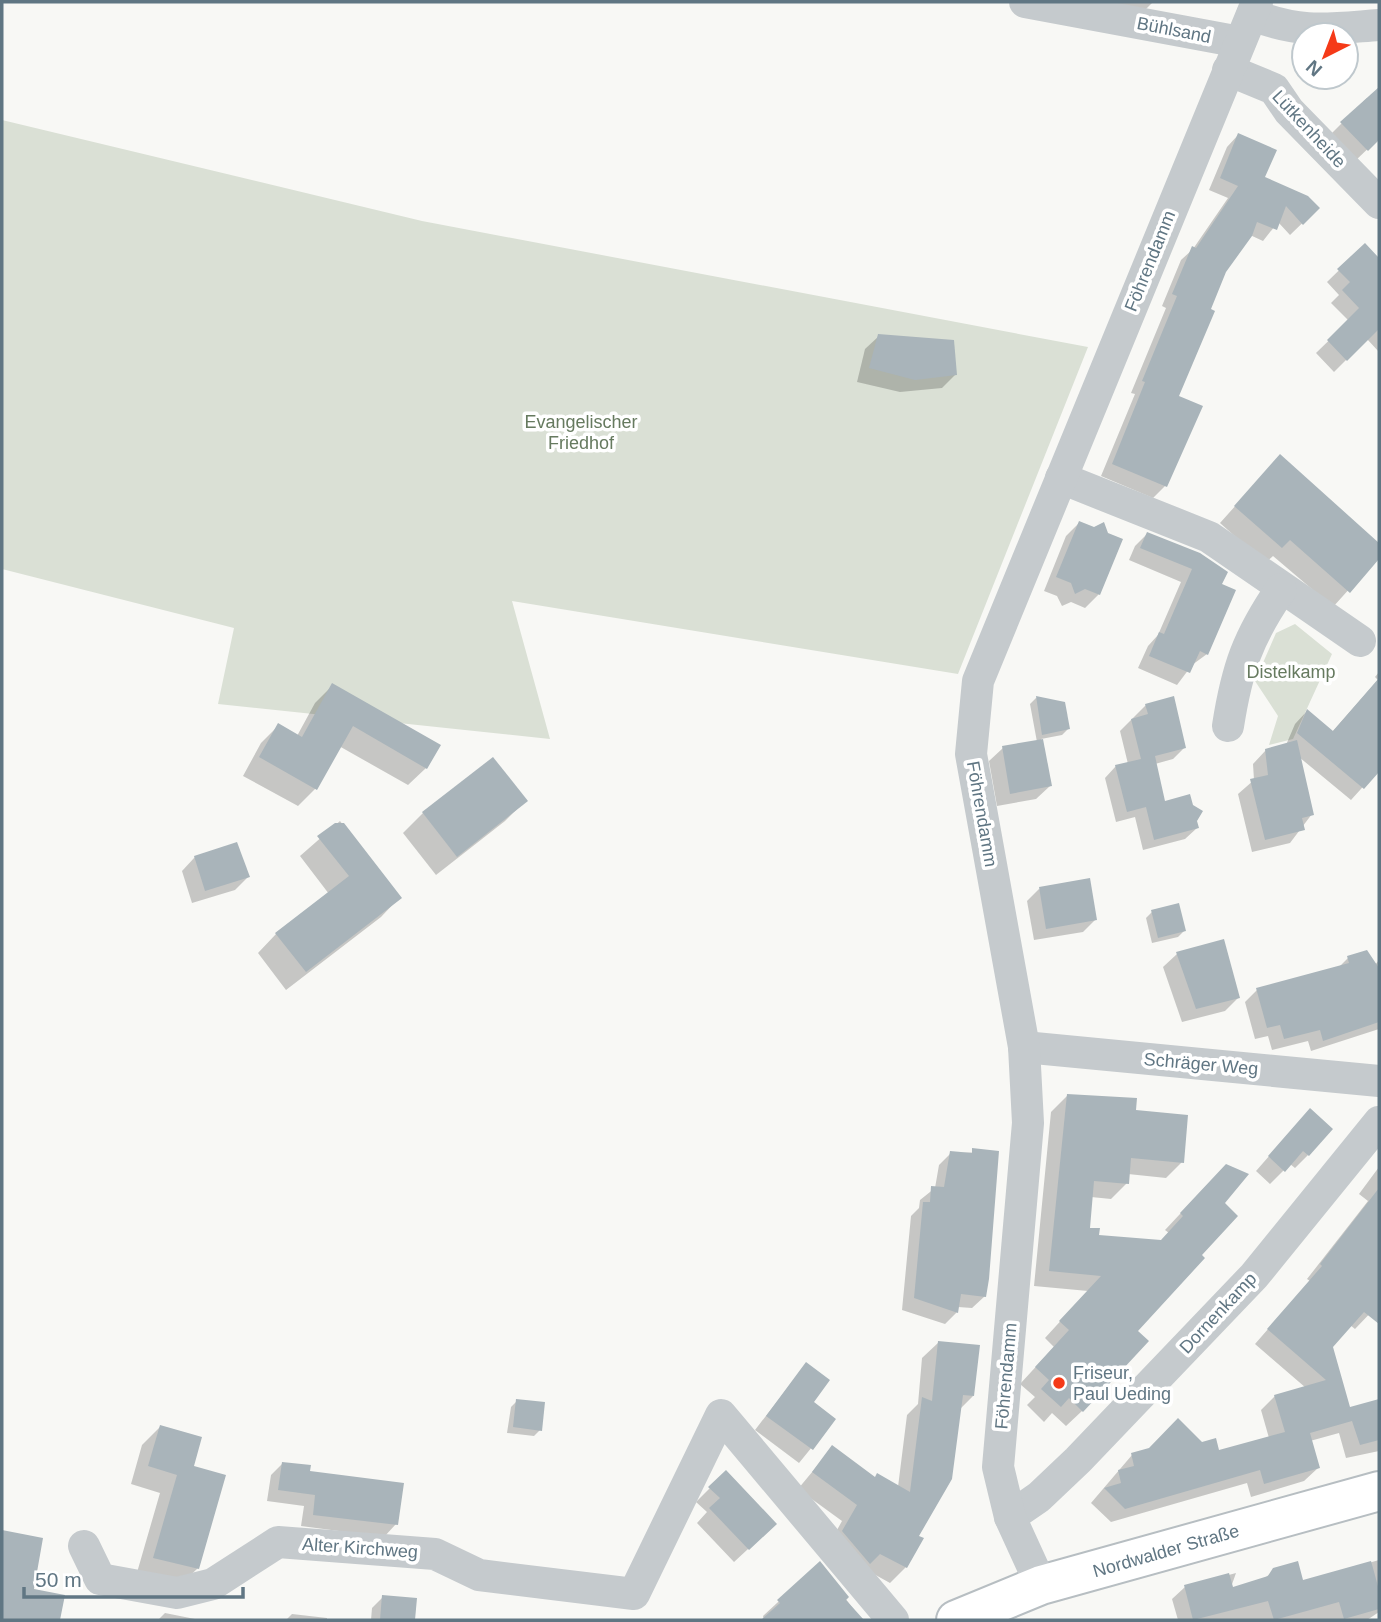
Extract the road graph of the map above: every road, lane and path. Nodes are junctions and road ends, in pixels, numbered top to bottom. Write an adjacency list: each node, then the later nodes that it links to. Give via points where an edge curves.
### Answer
1 (1025, 2): 3 (street, Bühlsand)
2 (1379, 25): 3 (street, Bühlsand)
3 (1244, 32): 4 (street, Lütkenheide, via 1289,111); 5 (street, Föhrendamm)
4 (1379, 204)
5 (1061, 478): 6 (street, via 1209,537); 9 (street, Föhrendamm, via 978,681 971,754)
6 (1281, 589): 7 (street); 8 (street, via 1256,626 1236,675)
7 (1360, 641)
8 (1228, 726)
9 (1024, 1047): 10 (street, Schräger Weg); 13 (street, Föhrendamm, via 1028,1123 998,1467)
10 (1379, 1080)
11 (1379, 1122): 13 (street, Dornenkamp, via 1254,1276 1078,1460)
12 (1379, 1491): 15 (main road, Nordwalder Straße)
13 (1010, 1517): 15 (street, Föhrendamm)
14 (84, 1546): 16 (street, Alter Kirchweg, via 100,1579 177,1593 212,1584 278,1542 435,1554 479,1575 634,1594 722,1415)
15 (1041, 1585): 17 (main road, Nordwalder Straße)
16 (893, 1620)
17 (956, 1620)

